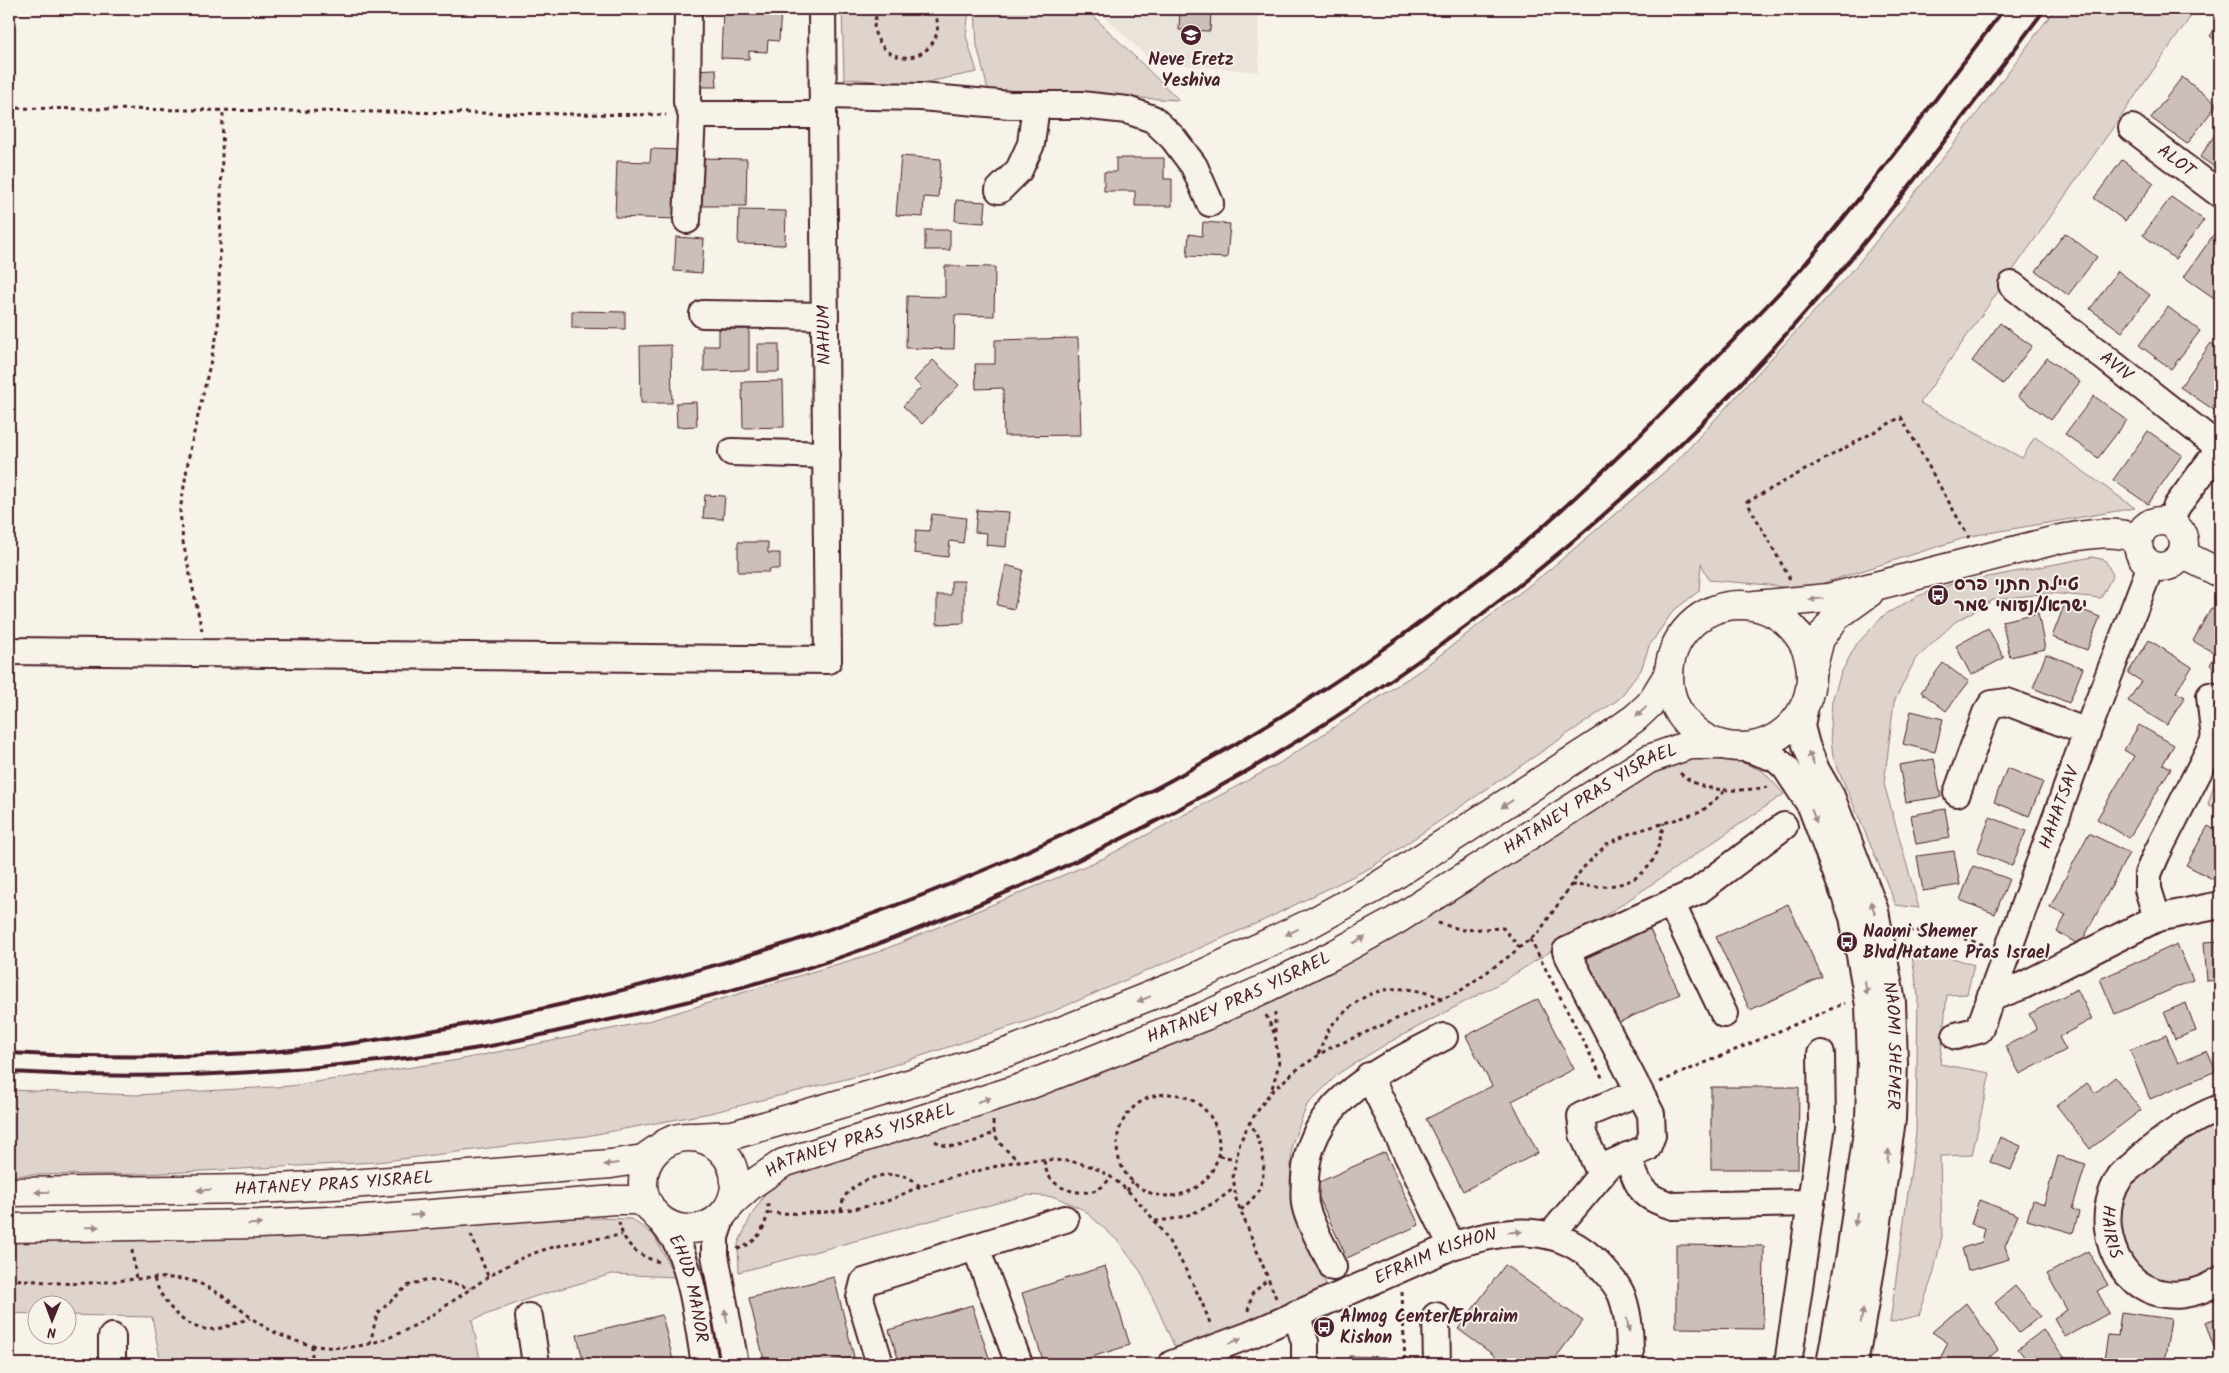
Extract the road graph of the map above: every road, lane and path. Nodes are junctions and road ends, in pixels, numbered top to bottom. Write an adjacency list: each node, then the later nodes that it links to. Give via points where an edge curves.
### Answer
1 (688, 9): 9 (street, via 687,102)
2 (822, 9): 5 (street, NAHUM)
3 (880, 9): 4 (path, via 874,24 881,45 896,56 908,57 923,52 935,40 938,21)
4 (933, 9)
5 (823, 105): 6 (street, via 921,97); 9 (street); 17 (street, NAHUM)
6 (1036, 105): 11 (street, via 1031,144 1019,170); 13 (street, via 1082,105 1127,110 1153,119 1173,138 1194,166)
7 (9, 108): 8 (path)
8 (223, 110): 9 (path); 31 (path, via 218,330 190,450 180,511 193,596)
9 (692, 115): 14 (street)
10 (2132, 128): 12 (street, ALOT)
11 (999, 190)
12 (2220, 194)
13 (1210, 204)
14 (687, 220)
15 (2012, 285): 18 (street, AVIV)
16 (703, 314): 17 (street)
17 (825, 316): 20 (street, NAHUM)
18 (2220, 448): 21 (street, via 2177,506)
19 (732, 452): 20 (street)
20 (826, 455): 31 (street, NAHUM, via 828,660)
21 (2169, 523): 22 (main road, via 2150,525); 23 (main road, via 2182,534)
22 (2139, 538): 24 (main road, via 2122,533 2093,533); 25 (main road, via 2140,553)
23 (2182, 554): 25 (main road, via 2169,566); 26 (main road)
24 (1981, 558): 27 (main road); 28 (path, via 1901,417 1747,502)
25 (2151, 565): 36 (street, HAHATSAV)
26 (2220, 573)
27 (1914, 575): 28 (main road, one-way to 28, via 1828,598); 32 (main road, via 1881,586 1836,617 1820,639)
28 (1802, 600): 29 (main road)
29 (1749, 606): 32 (main road, via 1778,615 1795,630 1807,649); 33 (main road, via 1735,605 1715,610 1697,620 1682,634)
30 (9, 651): 31 (street)
31 (207, 653)
32 (1812, 670): 35 (main road, via 1811,691)
33 (1668, 672): 38 (main road, via 1670,692 1688,726 1704,738); 71 (main road, HATANEY PRAS YISRAEL, one-way to 71, via 1650,704 1604,740 1375,888 1249,953 1190,980 1011,1051 842,1105 734,1135)
34 (2210, 696): 37 (street)
35 (1804, 710): 38 (main road, via 1789,729 1769,742); 49 (street, NAOMI SHEMER, one-way to 35, via 1875,911 1831,796 1806,745 1801,726)
36 (2087, 732): 41 (street, via 2007,702 1992,704); 52 (street, HAHATSAV)
37 (2218, 737): 48 (street, via 2148,874 2148,890)
38 (1734, 747): 39 (main road, HATANEY PRAS YISRAEL, via 1689,745); 40 (street, NAOMI SHEMER, via 1775,758)
39 (1668, 752): 40 (path, via 1681,774 1698,786 1726,790); 47 (main road, HATANEY PRAS YISRAEL, via 1624,773)
40 (1797, 783): 53 (street, NAOMI SHEMER, one-way to 53, via 1810,806 1853,917)
41 (1957, 793)
42 (1664, 823): 44 (path, via 1657,850 1648,867 1629,882 1603,887)
43 (1784, 826): 45 (street, via 1698,891)
44 (1571, 885)
45 (1671, 904): 57 (street); 63 (street, via 1566,951)
46 (2220, 905): 48 (street)
47 (1419, 906): 51 (path, via 1435,922 1447,927 1463,930 1503,928); 55 (main road, HATANEY PRAS YISRAEL, one-way to 47, via 1333,955)
48 (2157, 918): 54 (street, via 2022,986)
49 (1879, 933): 52 (path, via 1901,930 1945,933); 134 (street, NAOMI SHEMER, one-way to 49, via 1873,1258 1892,1119 1892,1002)
50 (1530, 939): 66 (path)
51 (1519, 947)
52 (2007, 952): 54 (street, HAHATSAV)
53 (1867, 993): 63 (path); 133 (street, NAOMI SHEMER, one-way to 133, via 1871,1062 1869,1117 1862,1180)
54 (1990, 998): 58 (street, HAHATSAV, via 1979,1030)
55 (1242, 999): 64 (path, via 1252,1002 1265,1014 1275,1035 1279,1064); 65 (main road, HATANEY PRAS YISRAEL, via 1118,1051)
56 (1443, 999): 61 (path, via 1407,989 1389,988 1369,993 1330,1028)
57 (1724, 1014)
58 (1956, 1036)
59 (1444, 1037): 62 (street)
60 (1821, 1054): 87 (street, via 1822,1125)
61 (1317, 1056)
62 (1369, 1076): 99 (street); 103 (street, via 1335,1105 1314,1137 1306,1164 1306,1208)
63 (1639, 1092): 66 (street); 74 (street, via 1650,1114 1652,1135 1647,1148)
64 (1270, 1093)
65 (995, 1096): 69 (main road, HATANEY PRAS YISRAEL, one-way to 65); 70 (path)
66 (1615, 1102): 78 (street, via 1581,1116 1583,1134)
67 (2220, 1108): 110 (street, HAIRIS, via 2181,1127 2120,1176 2107,1214 2117,1262 2133,1281 2151,1291 2169,1295 2190,1293)
68 (1250, 1122): 89 (path, via 1262,1147 1262,1175 1256,1193)
69 (908, 1124): 70 (path, via 942,1145 967,1145); 80 (main road, HATANEY PRAS YISRAEL, via 791,1160)
70 (993, 1133): 76 (path)
71 (695, 1137): 72 (main road, via 681,1137); 88 (main road, via 709,1140 730,1160 736,1188)
72 (656, 1150): 85 (main road, HATANEY PRAS YISRAEL, one-way to 85, via 643,1159 611,1164 351,1184 258,1189); 91 (main road, via 643,1177 644,1191)
73 (1219, 1156): 75 (path); 81 (path, via 1212,1172 1200,1186 1184,1194 1164,1196 1146,1192); 81 (path, via 1220,1138 1212,1117 1199,1104 1184,1096 1166,1094 1152,1097 1136,1105 1125,1118 1118,1135 1117,1150 1122,1167)
74 (1627, 1156): 78 (street, via 1610,1164); 87 (street, via 1641,1189 1654,1201 1673,1206)
75 (1237, 1159)
76 (1018, 1161)
77 (1044, 1161): 79 (path, via 1049,1176 1073,1191 1086,1193 1100,1188)
78 (1601, 1174): 98 (street)
79 (1112, 1177)
80 (762, 1178): 88 (main road, HATANEY PRAS YISRAEL); 101 (path, via 768,1197 768,1213 761,1234 748,1246)
81 (1132, 1182): 84 (path)
82 (920, 1187): 92 (path, via 911,1178 895,1175 872,1178 854,1187 844,1197)
83 (1235, 1188): 94 (path, via 1199,1212 1177,1220)
84 (1126, 1191)
85 (9, 1192)
86 (615, 1200): 90 (main road, HATANEY PRAS YISRAEL); 91 (main road, HATANEY PRAS YISRAEL, via 635,1200); 97 (path)
87 (1811, 1203): 132 (street)
88 (727, 1209): 91 (main road, via 711,1224 684,1229 671,1225); 101 (street, EHUD MANOR, via 715,1237)
89 (1241, 1210)
90 (461, 1211): 95 (main road, HATANEY PRAS YISRAEL, one-way to 90, via 268,1224); 105 (path)
91 (654, 1211): 102 (street, EHUD MANOR, via 676,1242)
92 (841, 1211)
93 (1065, 1219): 100 (street)
94 (1155, 1221)
95 (128, 1227): 96 (main road, HATANEY PRAS YISRAEL, one-way to 95); 108 (path)
96 (9, 1228)
97 (622, 1235): 102 (path, via 639,1254); 105 (path, via 563,1245 524,1257)
98 (1550, 1236): 99 (street, EFRAIM KISHON, one-way to 98, via 1502,1232); 131 (street, EFRAIM KISHON, one-way to 131, via 1576,1245 1611,1277 1622,1296 1630,1332)
99 (1452, 1246): 104 (street, EFRAIM KISHON)
100 (976, 1248): 125 (street, via 864,1282 860,1298); 126 (street)
101 (715, 1255): 124 (street, EHUD MANOR, one-way to 101)
102 (685, 1266): 123 (street, EHUD MANOR)
103 (1333, 1266)
104 (1402, 1268): 112 (street, EFRAIM KISHON); 129 (path)
105 (488, 1276): 111 (path)
106 (154, 1278): 108 (path); 114 (path, via 184,1279 204,1287 226,1298); 114 (path, via 172,1311 200,1329 222,1328)
107 (9, 1279): 108 (path, via 52,1284)
108 (136, 1279)
109 (1268, 1279): 116 (path, via 1252,1294 1248,1311)
110 (2220, 1280)
111 (470, 1289): 118 (path, via 416,1324); 118 (path, via 425,1280 407,1286 377,1314)
112 (1296, 1314): 116 (street, EFRAIM KISHON); 128 (street, via 1305,1342)
113 (1436, 1316): 130 (street)
114 (250, 1317): 119 (path, via 291,1340)
115 (529, 1317): 122 (street)
116 (1250, 1335): 127 (street, EFRAIM KISHON, one-way to 116)
117 (112, 1337): 120 (street)
118 (370, 1344): 119 (path, via 349,1348)
119 (312, 1345): 121 (path)
120 (112, 1364)
121 (312, 1364)
122 (536, 1364)
123 (706, 1364)
124 (735, 1364)
125 (880, 1364)
126 (1020, 1364)
127 (1172, 1364)
128 (1305, 1364)
129 (1405, 1364)
130 (1437, 1364)
131 (1630, 1364)
132 (1788, 1364)
133 (1830, 1364)
134 (1854, 1364)

